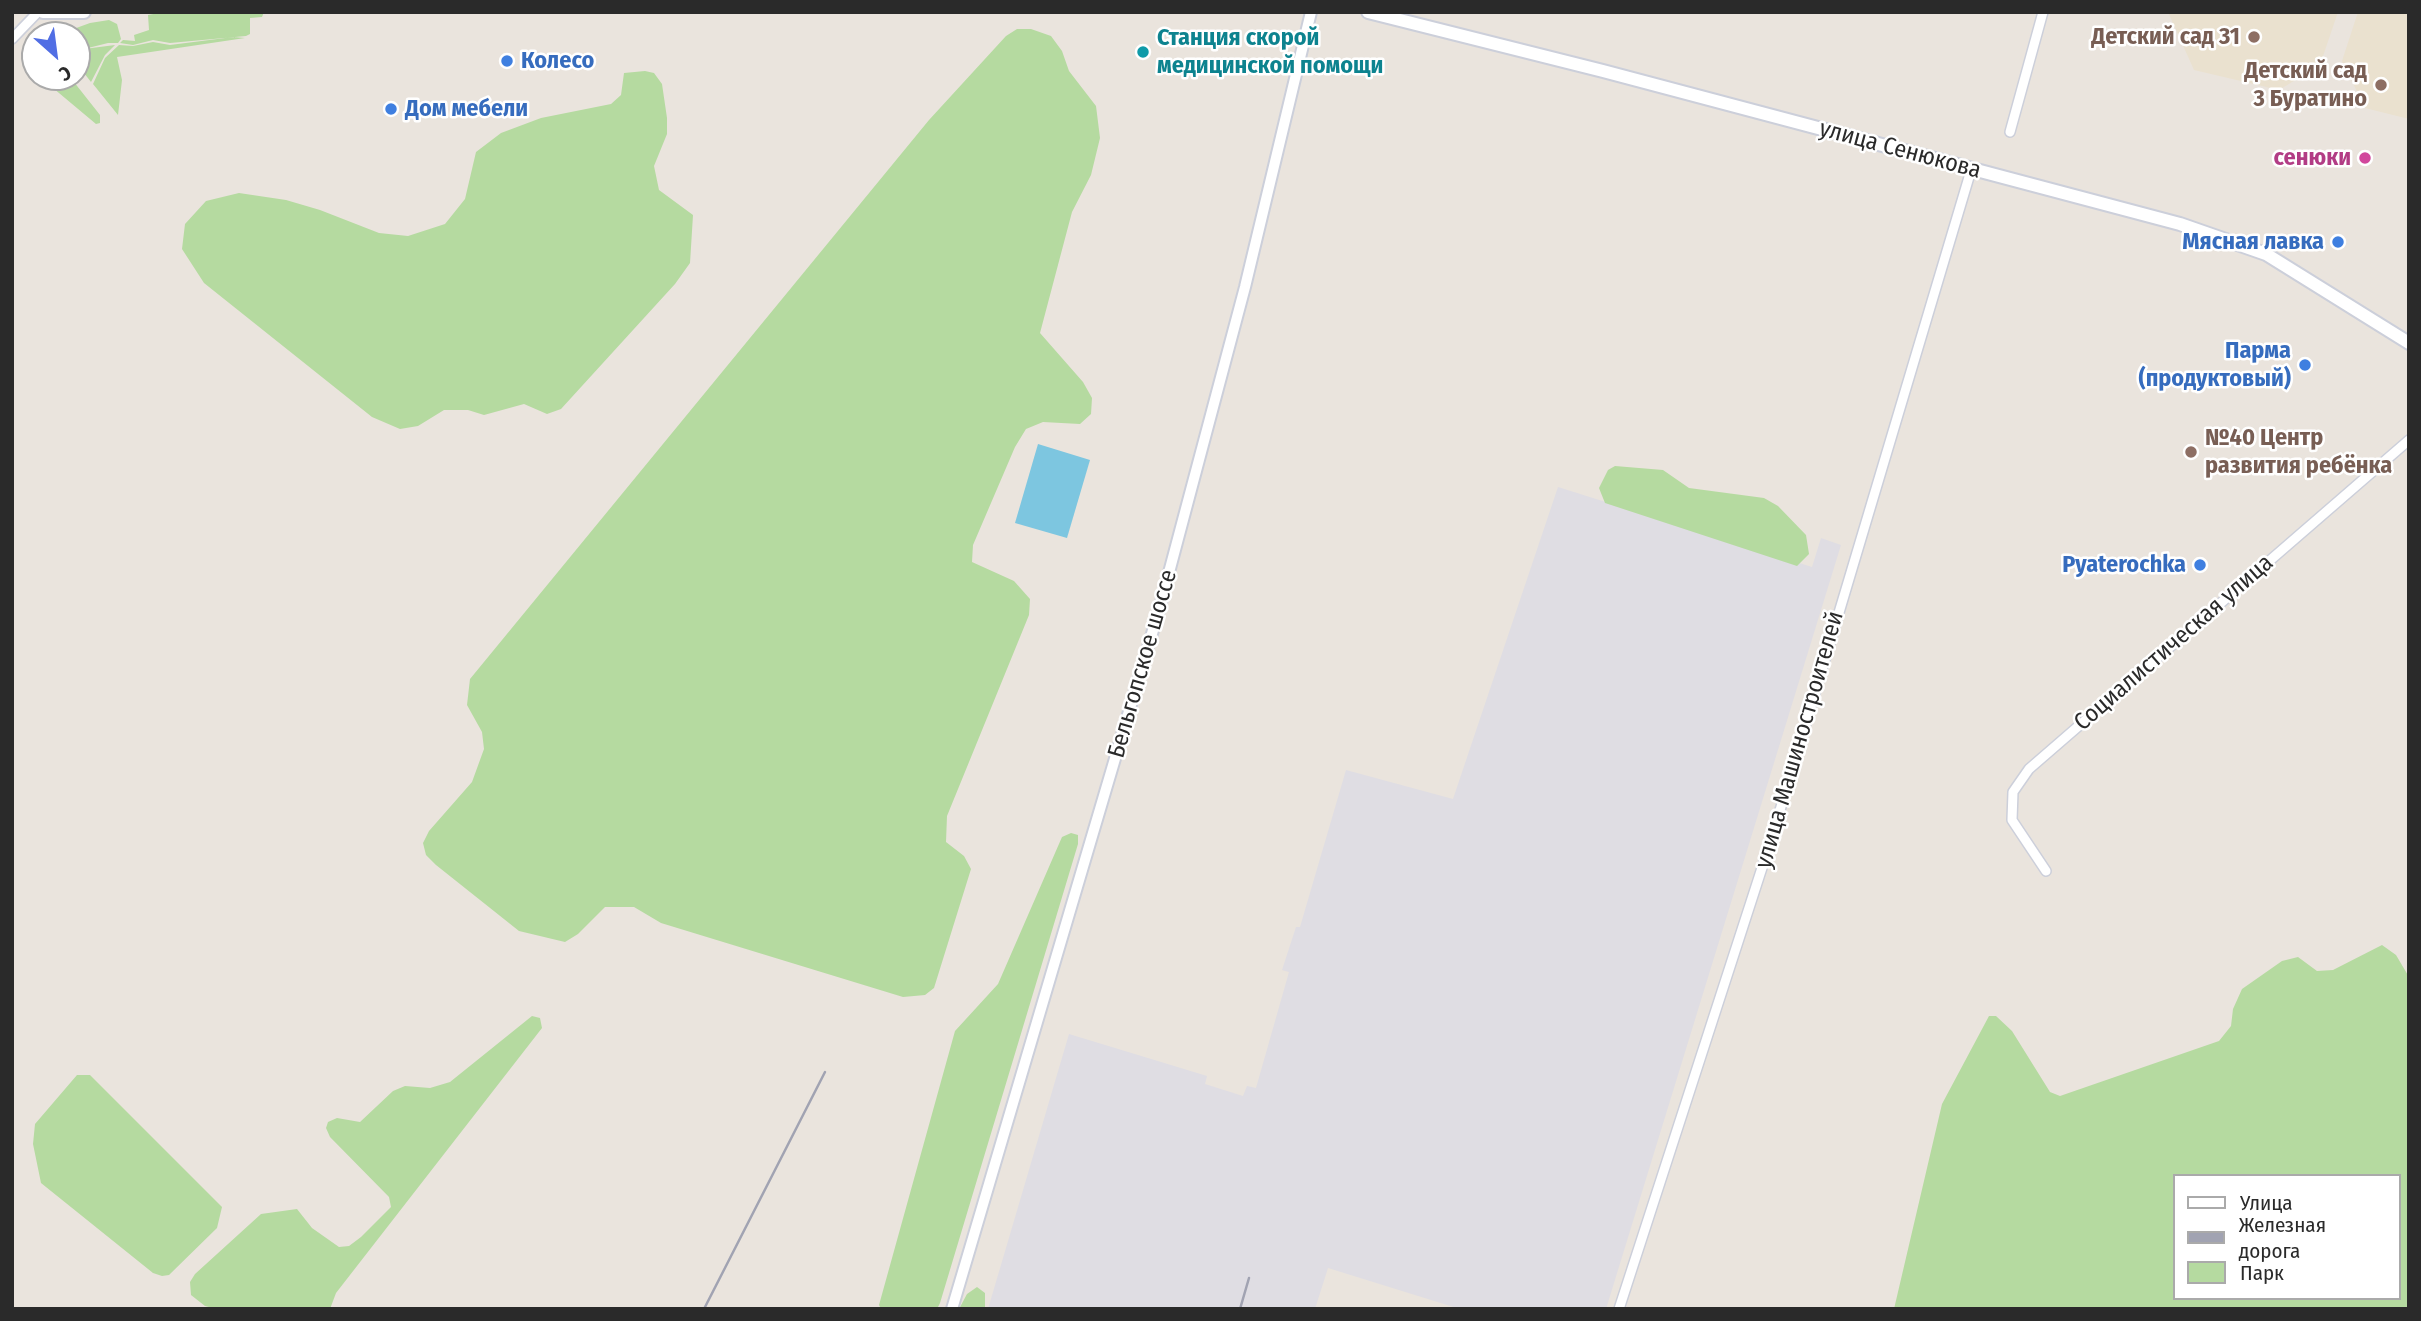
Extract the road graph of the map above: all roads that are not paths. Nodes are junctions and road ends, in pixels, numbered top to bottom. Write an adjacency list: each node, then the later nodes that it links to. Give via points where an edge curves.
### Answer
1 (38, 12): 7 (street)
2 (43, 12): 3 (main road)
3 (84, 12)
4 (1311, 12): 13 (street, Бельгопское шоссе, via 1245,287 1159,610)
5 (1368, 12): 9 (main road, улица Сенюкова)
6 (2043, 12): 8 (street)
7 (12, 39)
8 (2010, 132)
9 (1972, 167): 10 (main road, улица Сенюкова, via 2151,215 2266,254); 14 (street, улица Машиностроителей, via 1769,848)
10 (2409, 343)
11 (2409, 440): 12 (street, Социалистическая улица, via 2029,769 2013,792 2012,820)
12 (2046, 871)
13 (952, 1309)
14 (1619, 1309)

